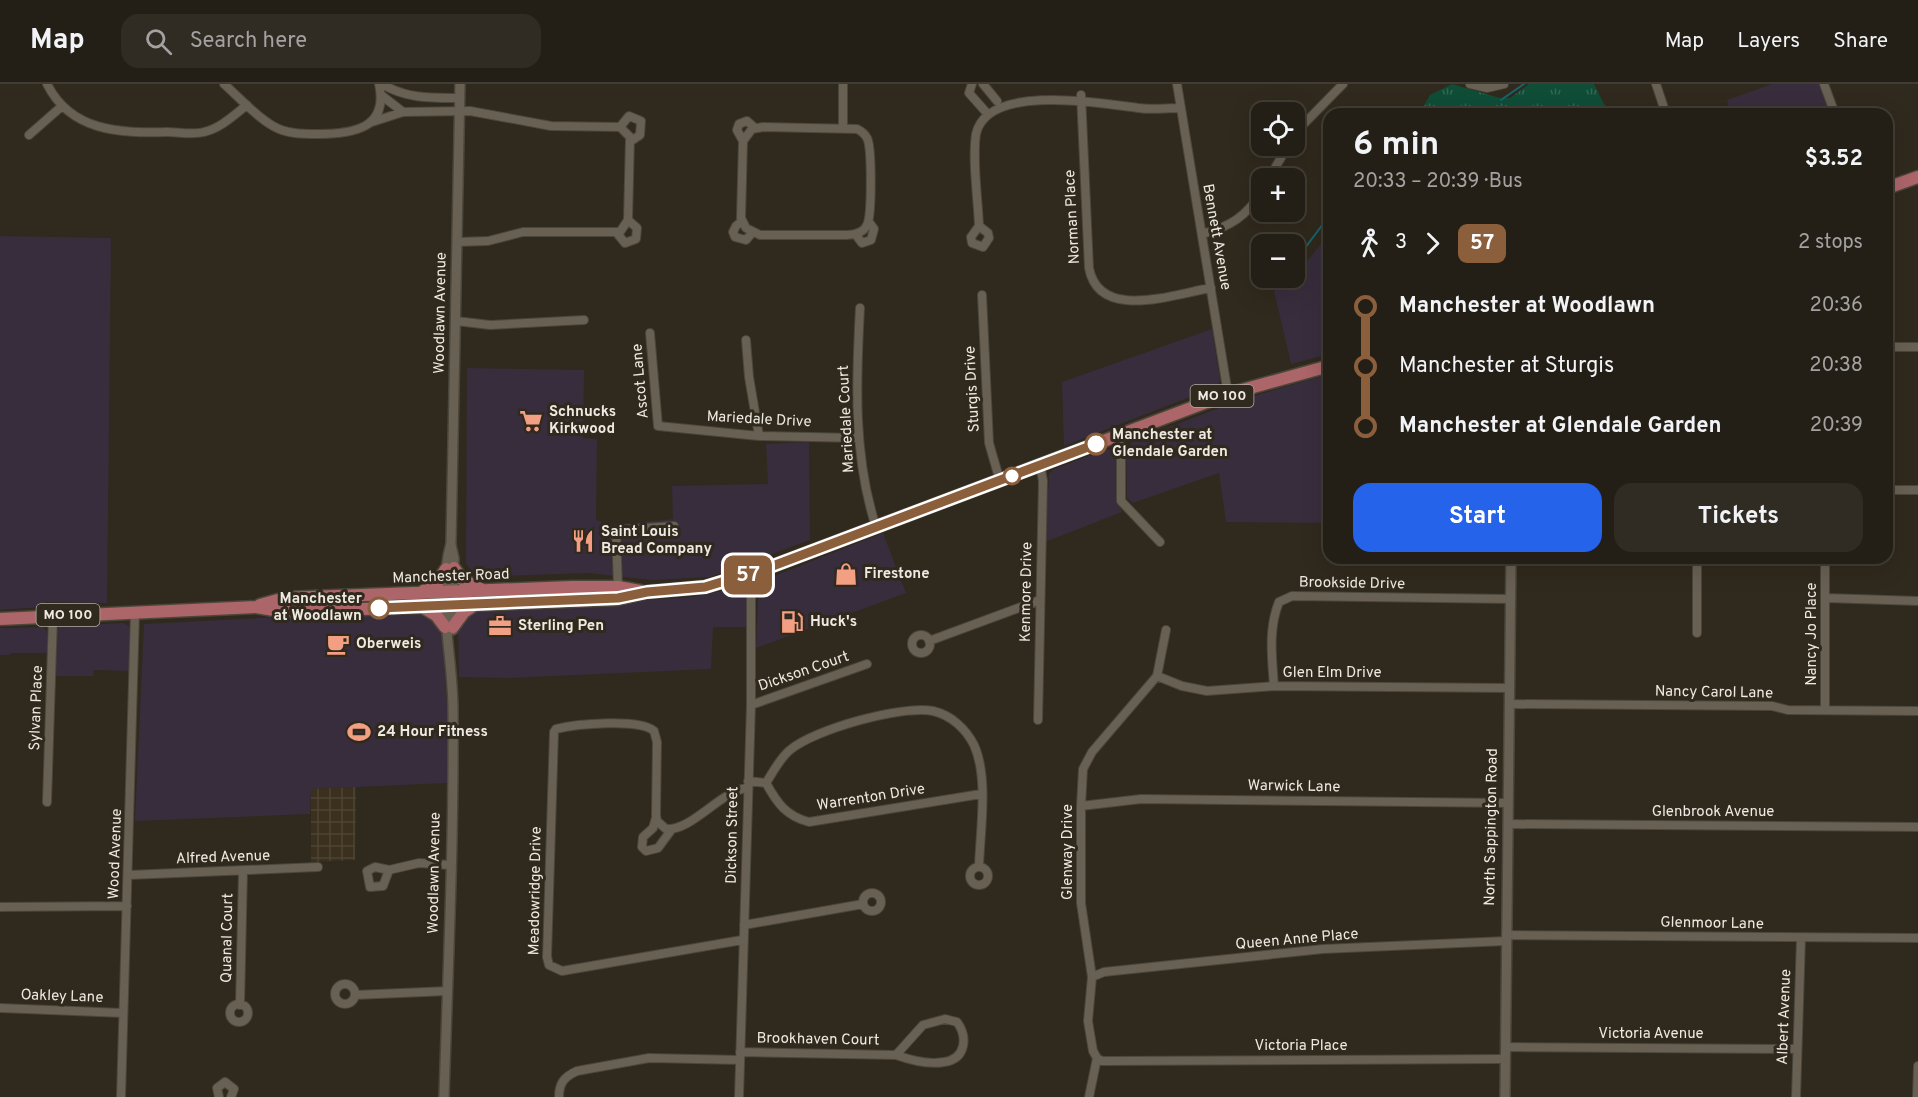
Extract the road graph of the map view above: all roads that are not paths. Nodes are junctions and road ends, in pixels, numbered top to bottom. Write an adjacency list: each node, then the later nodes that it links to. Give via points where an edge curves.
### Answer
1 (47, 84): 19 (street)
2 (224, 84): 18 (street)
3 (380, 84): 14 (street); 16 (street, via 416,98)
4 (460, 84): 16 (street, Woodlawn Avenue)
5 (843, 84): 30 (street)
6 (972, 84): 24 (street, via 969,93)
7 (983, 84): 17 (street)
8 (1176, 84): 20 (street, Bennett Avenue)
9 (1343, 84): 27 (street)
10 (1470, 84): 11 (street, via 1487,88)
11 (1504, 84)
12 (1656, 84): 21 (street)
13 (1824, 84): 22 (street)
14 (381, 95): 25 (street); 26 (street)
15 (1081, 95): 17 (street, via 1022,94); 20 (street, via 1139,109); 44 (street, Norman Place, via 1089,268 1095,286 1112,299 1127,302)
16 (460, 98): 23 (street, Woodlawn Avenue)
17 (997, 101): 24 (street)
18 (247, 105): 19 (street, via 225,123 204,132 100,129 80,121); 26 (street, via 273,126 302,134 354,132)
19 (62, 106): 31 (street)
20 (1179, 108): 41 (street, Bennett Avenue)
21 (1664, 108)
22 (1833, 108)
23 (460, 111): 25 (street); 28 (street, via 481,111 551,126); 43 (street, Woodlawn Avenue)
24 (986, 111): 39 (street, via 976,135)
25 (403, 112): 26 (street)
26 (372, 122)
27 (1305, 123)
28 (620, 127): 32 (street); 32 (street, via 629,116 641,121 640,135)
29 (755, 128): 30 (street); 33 (street); 33 (street, via 747,120 739,124 737,130)
30 (843, 128): 38 (street, via 857,129 868,139)
31 (29, 135)
32 (631, 141): 37 (street)
33 (743, 141): 42 (street, via 747,228)
34 (1918, 177): 35 (main road)
35 (1893, 186)
36 (1251, 208): 41 (street, via 1239,221)
37 (628, 220): 40 (street); 40 (street, via 637,228 636,239 625,243)
38 (867, 225): 42 (street); 42 (street, via 874,229 872,240 862,243)
39 (979, 226)
40 (616, 232): 43 (street, via 523,232 488,241)
41 (1202, 234): 44 (street, Bennett Avenue)
42 (856, 235)
43 (457, 242): 48 (street, Woodlawn Avenue)
44 (1211, 288): 54 (street, Bennett Avenue)
45 (982, 295): 60 (street, Sturgis Drive, via 989,443)
46 (860, 308): 58 (street, Mariedale Court)
47 (584, 320): 48 (street, via 509,325)
48 (456, 321): 69 (street, Woodlawn Avenue)
49 (650, 333): 55 (street, Ascot Lane)
50 (746, 340): 56 (street)
51 (1893, 347): 52 (street)
52 (1918, 347)
53 (1323, 368): 54 (main road, Manchester Road / MO 100)
54 (1228, 394): 57 (main road, Manchester Road / MO 100)
55 (658, 426): 56 (street, Mariedale Drive)
56 (759, 436): 58 (street, Mariedale Drive)
57 (1118, 436): 59 (main road, Manchester Road / MO 100); 65 (street, via 1121,501)
58 (859, 438): 64 (street, Mariedale Court, via 864,490)
59 (1040, 465): 60 (main road, Manchester Road / MO 100); 78 (street, Kenmore Drive)
60 (1000, 481): 64 (main road, Manchester Road / MO 100)
61 (1893, 490): 62 (street)
62 (1918, 490)
63 (674, 526): 71 (street, via 616,531)
64 (876, 527): 70 (main road, Manchester Road / MO 100)
65 (1161, 542)
66 (1510, 564): 77 (street, North Sappington Road)
67 (1697, 564): 86 (street)
68 (1825, 564): 75 (street, Nancy Jo Place)
69 (450, 568): 72 (main road); 74 (street, Woodlawn Avenue); 76 (main road)
70 (751, 574): 73 (main road, Manchester Road / MO 100, via 705,587); 93 (street, Dickson Street)
71 (618, 586): 72 (main road, Manchester Road / MO 100); 73 (main road, Manchester Road / MO 100)
72 (484, 591): 74 (main road, Manchester Road / MO 100)
73 (647, 592): 80 (main road, Manchester Road / MO 100, via 618,598)
74 (449, 598): 76 (main road, Manchester Road / MO 100); 80 (main road, Manchester Road / MO 100); 84 (street, Woodlawn Avenue)
75 (1826, 598): 79 (street); 94 (street, Nancy Jo Place)
76 (420, 599): 81 (main road, Manchester Road / MO 100, via 286,612 256,606); 84 (main road)
77 (1510, 599): 90 (street, Brookside Drive, via 1292,596 1279,602 1274,616); 91 (street, North Sappington Road)
78 (1040, 600): 87 (street); 96 (street, Kenmore Drive)
79 (1918, 601)
80 (476, 604): 84 (main road)
81 (135, 612): 82 (main road, Manchester Road / MO 100); 112 (street, Wood Avenue)
82 (53, 616): 83 (main road, Manchester Road / MO 100); 100 (street, Sylvan Place)
83 (0, 619)
84 (449, 627): 107 (street, Woodlawn Avenue, via 453,704)
85 (1166, 630): 89 (street, Glenway Drive)
86 (1697, 633)
87 (929, 642)
88 (867, 664): 93 (street, Dickson Court)
89 (1157, 676): 90 (street, Glen Elm Drive, via 1207,691); 102 (street, Glenway Drive, via 1087,758)
90 (1274, 686): 91 (street, Glen Elm Drive)
91 (1509, 688): 92 (street, North Sappington Road)
92 (1509, 704): 94 (street, Nancy Carol Lane); 101 (street, North Sappington Road)
93 (751, 705): 98 (street, Dickson Street)
94 (1825, 710): 95 (street, Nancy Carol Lane)
95 (1918, 711)
96 (1038, 720)
97 (766, 783): 98 (street); 99 (street, Warrenton Drive, via 783,810 809,822); 99 (street, via 789,751 805,740 844,725 916,709 936,712 963,728 980,761)
98 (747, 784): 106 (street); 116 (street, Dickson Street)
99 (981, 794): 109 (street)
100 (47, 802)
101 (1508, 803): 102 (street, Warwick Lane, via 1141,799); 104 (street, North Sappington Road)
102 (1081, 806): 121 (street, Glenway Drive, via 1081,903)
103 (656, 818): 106 (street, via 662,826); 106 (street, via 643,837 642,847 646,851 658,848); 120 (street, Meadowridge Drive, via 654,730 642,724 556,729 549,965 562,971)
104 (1508, 824): 105 (street, Glenbrook Avenue); 117 (street, North Sappington Road)
105 (1918, 827)
106 (672, 829)
107 (450, 865): 110 (street, via 419,863); 122 (street, Woodlawn Avenue)
108 (318, 867): 111 (street, Alfred Avenue)
109 (979, 867)
110 (389, 870)
111 (243, 871): 112 (street, Alfred Avenue); 124 (street, Quanal Court)
112 (129, 875): 114 (street, Wood Avenue)
113 (863, 904): 116 (street)
114 (127, 906): 115 (street); 126 (street, Wood Avenue)
115 (0, 907)
116 (744, 925): 120 (street, Dickson Street)
117 (1506, 938): 118 (street, Glenmoor Lane); 121 (street, Queen Anne Place, via 1323,949 1104,972); 127 (street, North Sappington Road)
118 (1801, 938): 119 (street, Glenmoor Lane); 128 (street, Albert Avenue)
119 (1918, 938)
120 (742, 940): 130 (street, Dickson Street)
121 (1092, 977): 131 (street, Glenway Drive, via 1088,1021)
122 (448, 991): 123 (street); 137 (street, Woodlawn Avenue)
123 (355, 995)
124 (240, 1005)
125 (0, 1008): 126 (street, Oakley Lane)
126 (123, 1013): 134 (street, Wood Avenue)
127 (1505, 1047): 128 (street, Victoria Avenue); 132 (street, North Sappington Road)
128 (1797, 1049): 142 (street, Albert Avenue)
129 (896, 1055): 129 (street, Brookhaven Court, via 911,1037 933,1021 957,1022 963,1029 963,1050 944,1062 912,1061); 130 (street, Brookhaven Court)
130 (740, 1057): 138 (street, Brookhaven Court, via 649,1058 577,1071 561,1083); 139 (street, Dickson Street)
131 (1097, 1058): 132 (street, Victoria Place); 140 (street, Glenway Drive)
132 (1505, 1059): 141 (street, North Sappington Road)
133 (1918, 1066): 143 (street)
134 (121, 1097)
135 (219, 1097): 136 (street, via 217,1088 225,1082 234,1089)
136 (231, 1097)
137 (444, 1097)
138 (559, 1097)
139 (739, 1097)
140 (1089, 1097)
141 (1505, 1097)
142 (1796, 1097)
143 (1917, 1097)

